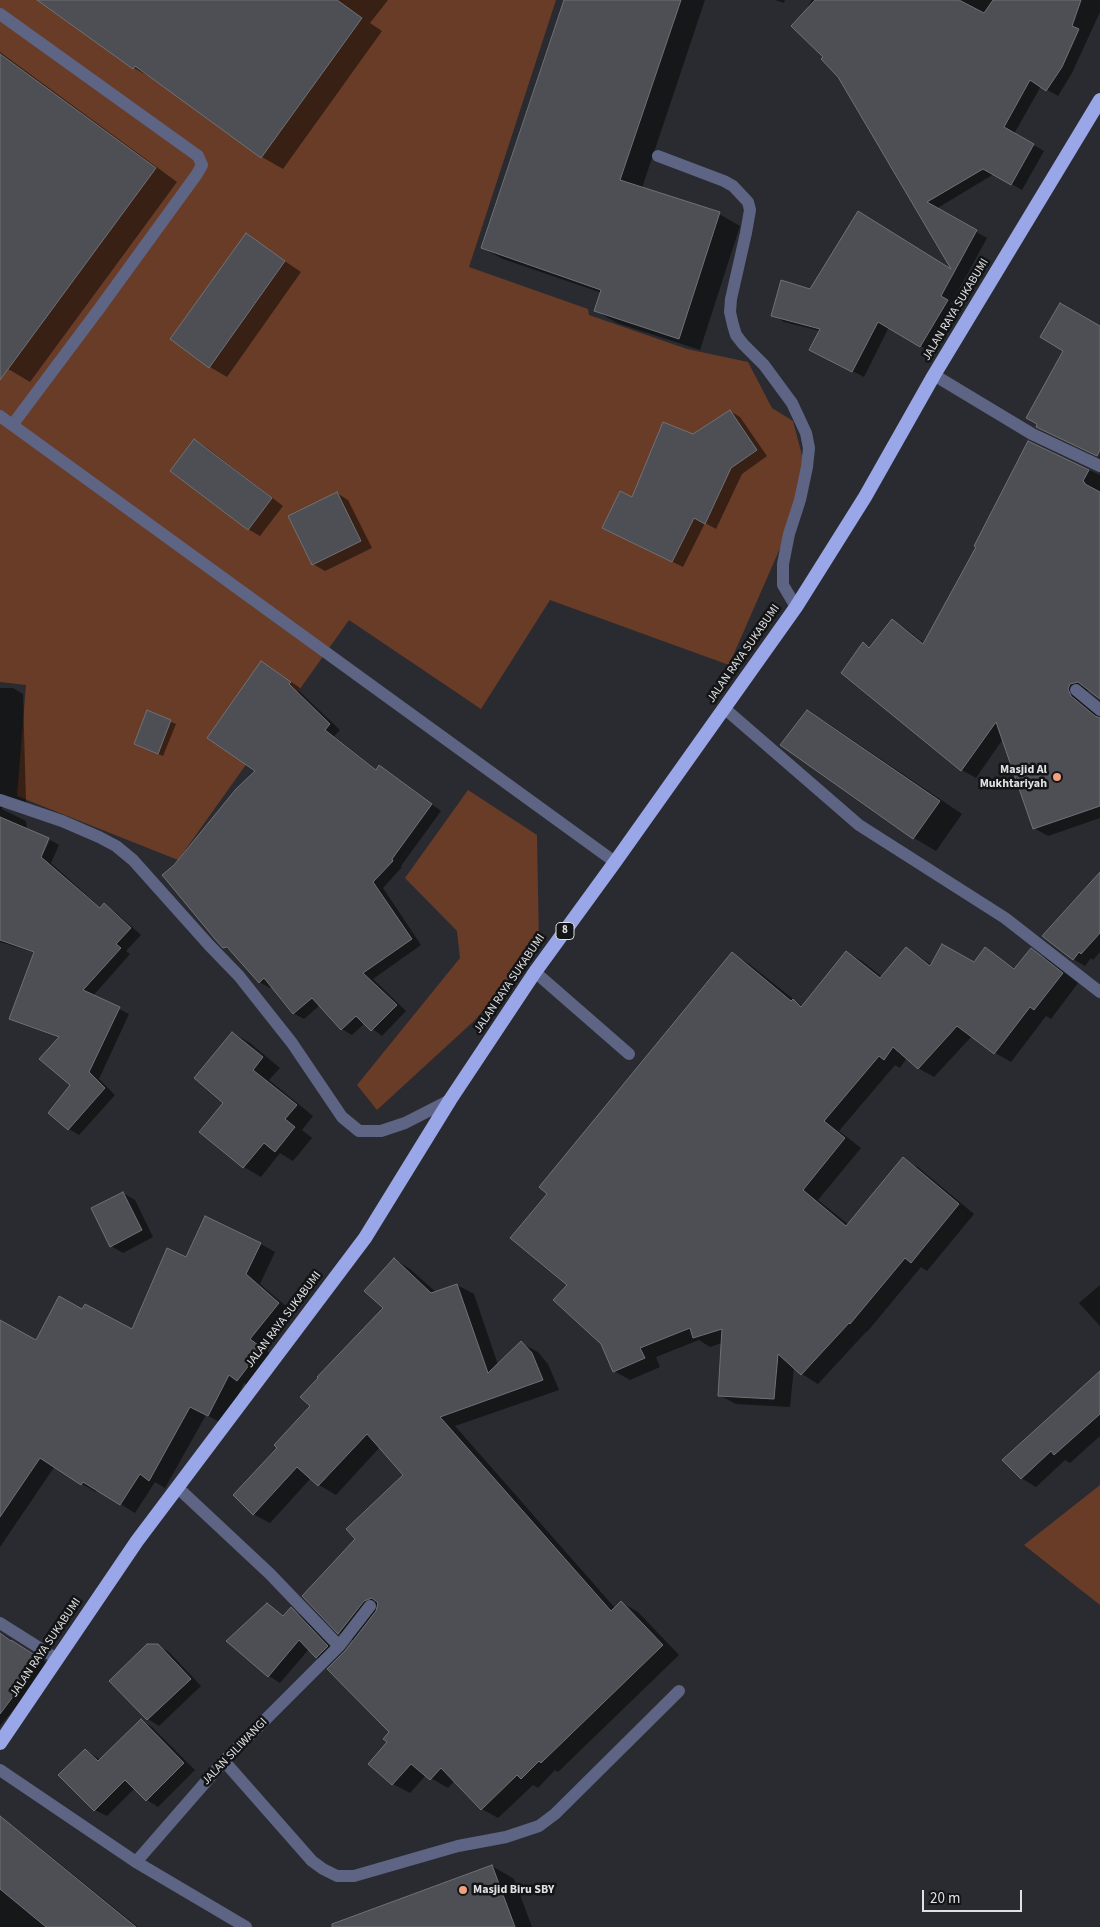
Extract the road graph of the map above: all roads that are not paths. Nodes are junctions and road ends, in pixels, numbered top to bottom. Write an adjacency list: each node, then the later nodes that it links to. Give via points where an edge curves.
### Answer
1 (0, 14): 6 (street, via 198,156 202,165)
2 (1100, 100): 4 (highway, JALAN RAYA SUKABUMI / 8)
3 (658, 156): 8 (street, via 724,180 748,202 750,210 730,312 732,325 740,339 792,403 806,432 807,467 784,564 783,585)
4 (934, 375): 7 (street, via 1032,434); 8 (highway, JALAN RAYA SUKABUMI / 8, via 865,497)
5 (0, 416): 6 (street)
6 (13, 424): 13 (street)
7 (1100, 466)
8 (796, 607): 10 (highway, JALAN RAYA SUKABUMI / 8)
9 (1076, 690): 11 (street)
10 (724, 708): 13 (highway, JALAN RAYA SUKABUMI / 8); 15 (street, via 859,825 1004,918)
11 (1100, 710)
12 (0, 800): 17 (street, via 99,837 133,860 243,982 292,1043 342,1117 360,1131 381,1131)
13 (615, 862): 14 (highway, JALAN RAYA SUKABUMI / 8)
14 (535, 972): 16 (street); 17 (highway, JALAN RAYA SUKABUMI / 8)
15 (1100, 992)
16 (629, 1054)
17 (450, 1100): 18 (highway, JALAN RAYA SUKABUMI / 8, via 365,1238)
18 (178, 1487): 21 (street, via 270,1574); 22 (highway, JALAN RAYA SUKABUMI / 8, via 137,1541)
19 (370, 1606): 21 (street, JALAN SILIWANGI)
20 (0, 1623): 22 (street)
21 (339, 1646): 25 (street, JALAN SILIWANGI)
22 (58, 1659): 24 (highway, JALAN RAYA SUKABUMI / 8)
23 (679, 1691): 25 (street, via 539,1826 354,1876 338,1876 312,1861)
24 (0, 1743)
25 (224, 1761): 27 (street, JALAN SILIWANGI)
26 (0, 1770): 27 (street)
27 (136, 1862): 28 (street)
28 (246, 1927)

